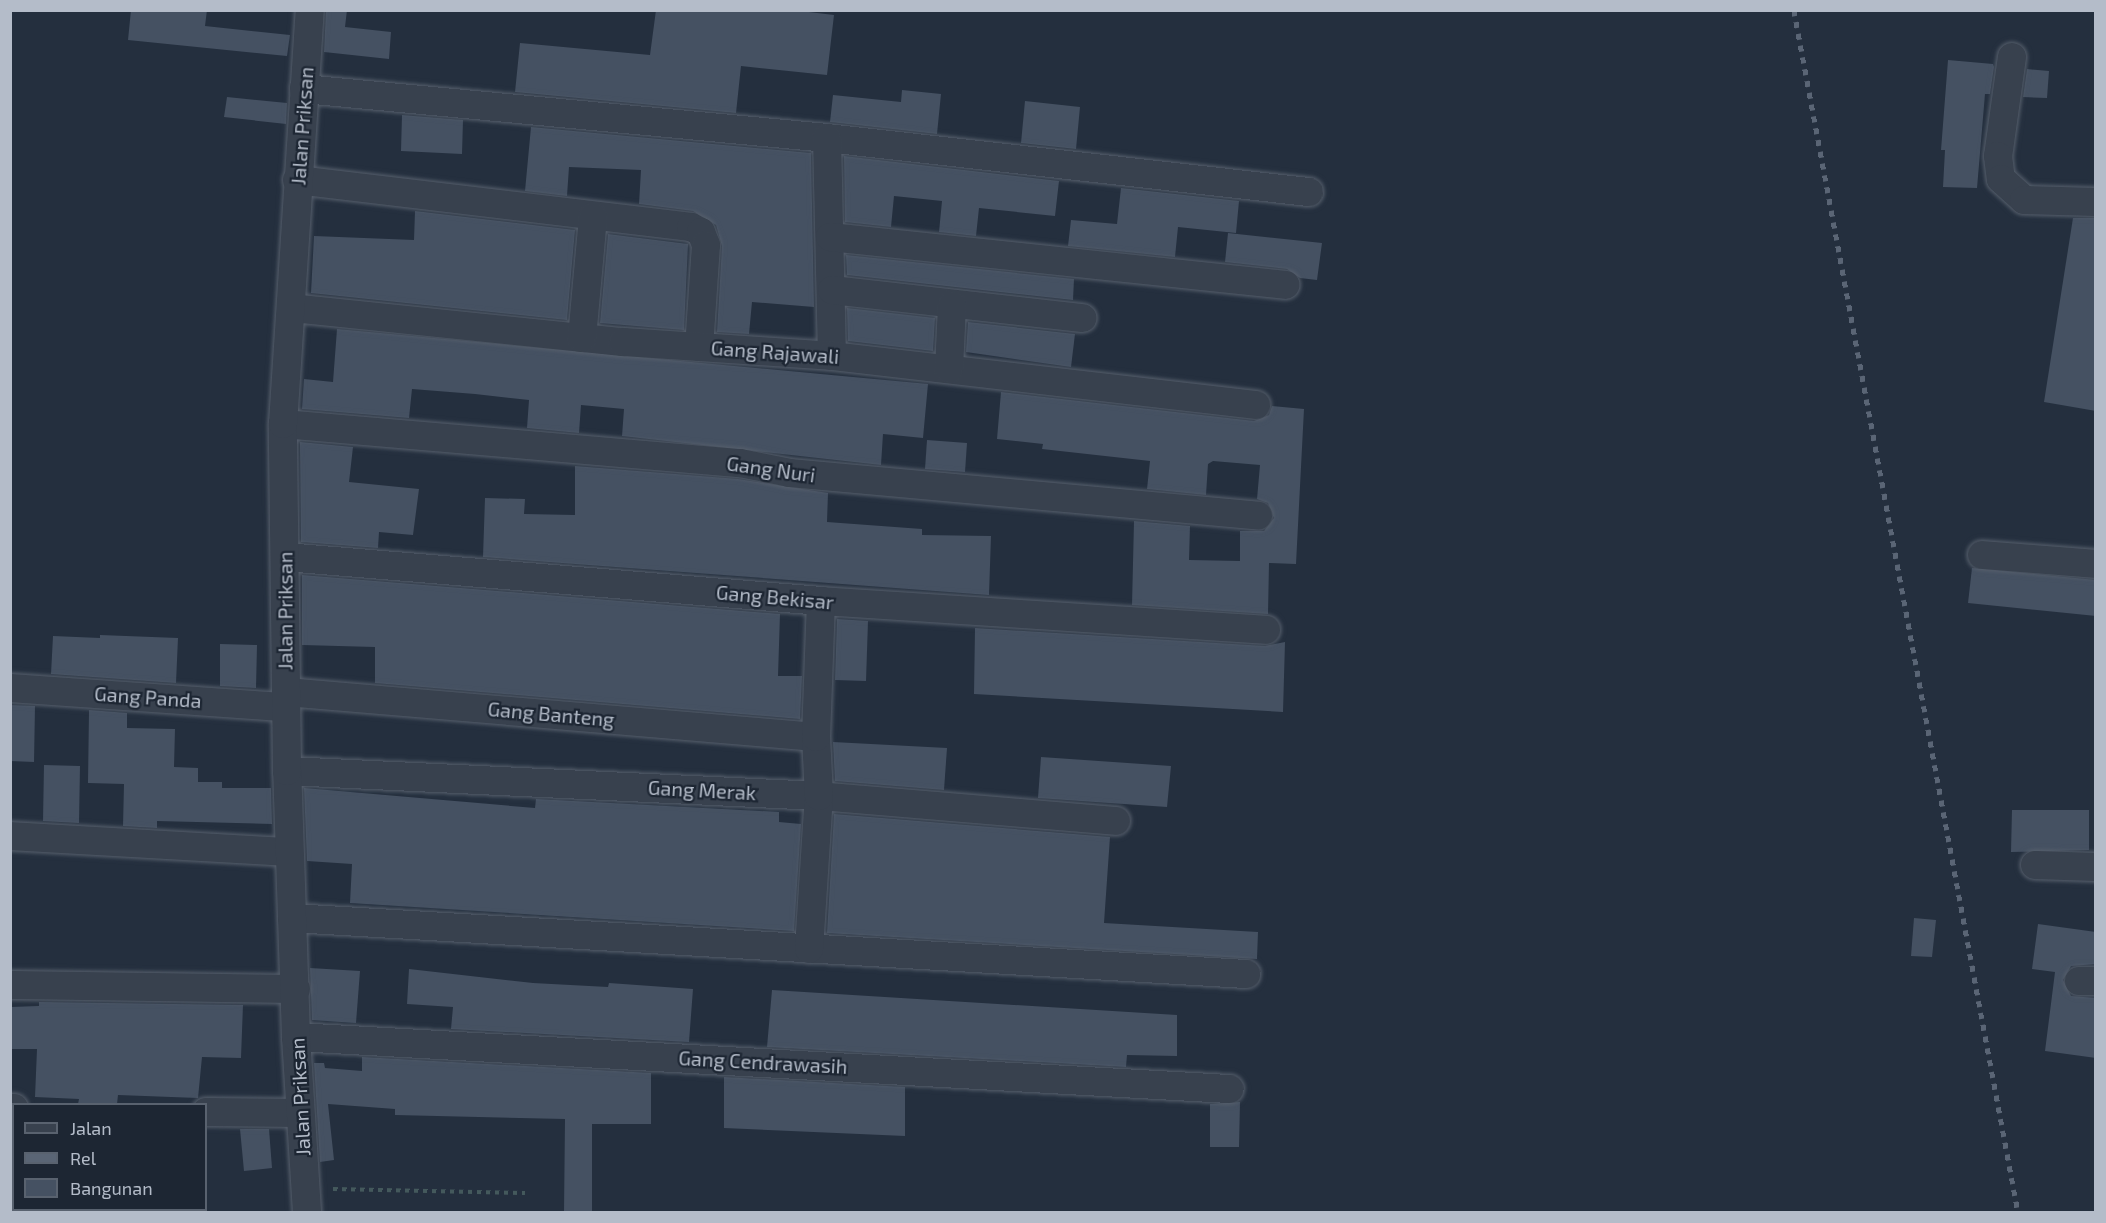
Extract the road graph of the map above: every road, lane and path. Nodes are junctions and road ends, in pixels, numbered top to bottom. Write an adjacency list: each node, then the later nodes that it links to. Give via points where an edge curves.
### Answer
1 (310, 10): 3 (street, Jalan Priksan)
2 (2012, 57): 7 (street, via 1998,156 2001,179 2024,200)
3 (304, 89): 4 (street); 5 (street, Jalan Priksan)
4 (827, 138): 6 (street); 9 (street)
5 (297, 180): 8 (street); 13 (street, Jalan Priksan)
6 (1309, 192)
7 (2096, 202)
8 (592, 216): 15 (street); 16 (street, via 691,227 701,232 706,245)
9 (830, 237): 10 (street); 11 (street)
10 (1285, 285)
11 (832, 290): 12 (street); 17 (street)
12 (952, 305): 14 (street); 18 (street)
13 (292, 308): 15 (street, Gang Rajawali); 20 (street, Jalan Priksan)
14 (1082, 318)
15 (582, 338): 16 (street, Gang Rajawali)
16 (699, 347): 17 (street, Gang Rajawali)
17 (832, 356): 18 (street, Gang Rajawali)
18 (949, 369): 19 (street, Gang Rajawali)
19 (1256, 405)
20 (284, 424): 21 (street, Gang Nuri, via 740,463 790,473); 23 (street, Jalan Priksan)
21 (1258, 516)
22 (1982, 555): 24 (street)
23 (285, 557): 25 (street, Gang Bekisar); 28 (street, Jalan Priksan)
24 (2096, 564)
25 (821, 601): 26 (street, Gang Bekisar); 29 (street)
26 (1266, 630)
27 (10, 688): 28 (street, Gang Panda)
28 (286, 699): 29 (street, Gang Banteng); 30 (street, Jalan Priksan)
29 (816, 737): 31 (street)
30 (287, 771): 31 (street, Gang Merak); 34 (street, Jalan Priksan)
31 (819, 796): 32 (street, Gang Merak); 38 (street)
32 (1116, 820)
33 (10, 836): 34 (street)
34 (290, 852): 37 (street, Jalan Priksan)
35 (2035, 865): 36 (street)
36 (2096, 867)
37 (292, 918): 38 (street); 41 (street, Jalan Priksan)
38 (810, 949): 39 (street)
39 (1246, 974)
40 (10, 985): 41 (street)
41 (296, 989): 42 (street, Jalan Priksan)
42 (296, 1037): 43 (street, Gang Cendrawasih); 45 (street, Jalan Priksan)
43 (1230, 1089)
44 (207, 1112): 45 (street)
45 (300, 1113): 47 (street, Jalan Priksan)
46 (525, 1193): 47 (path, via 413,1188)
47 (306, 1201)

